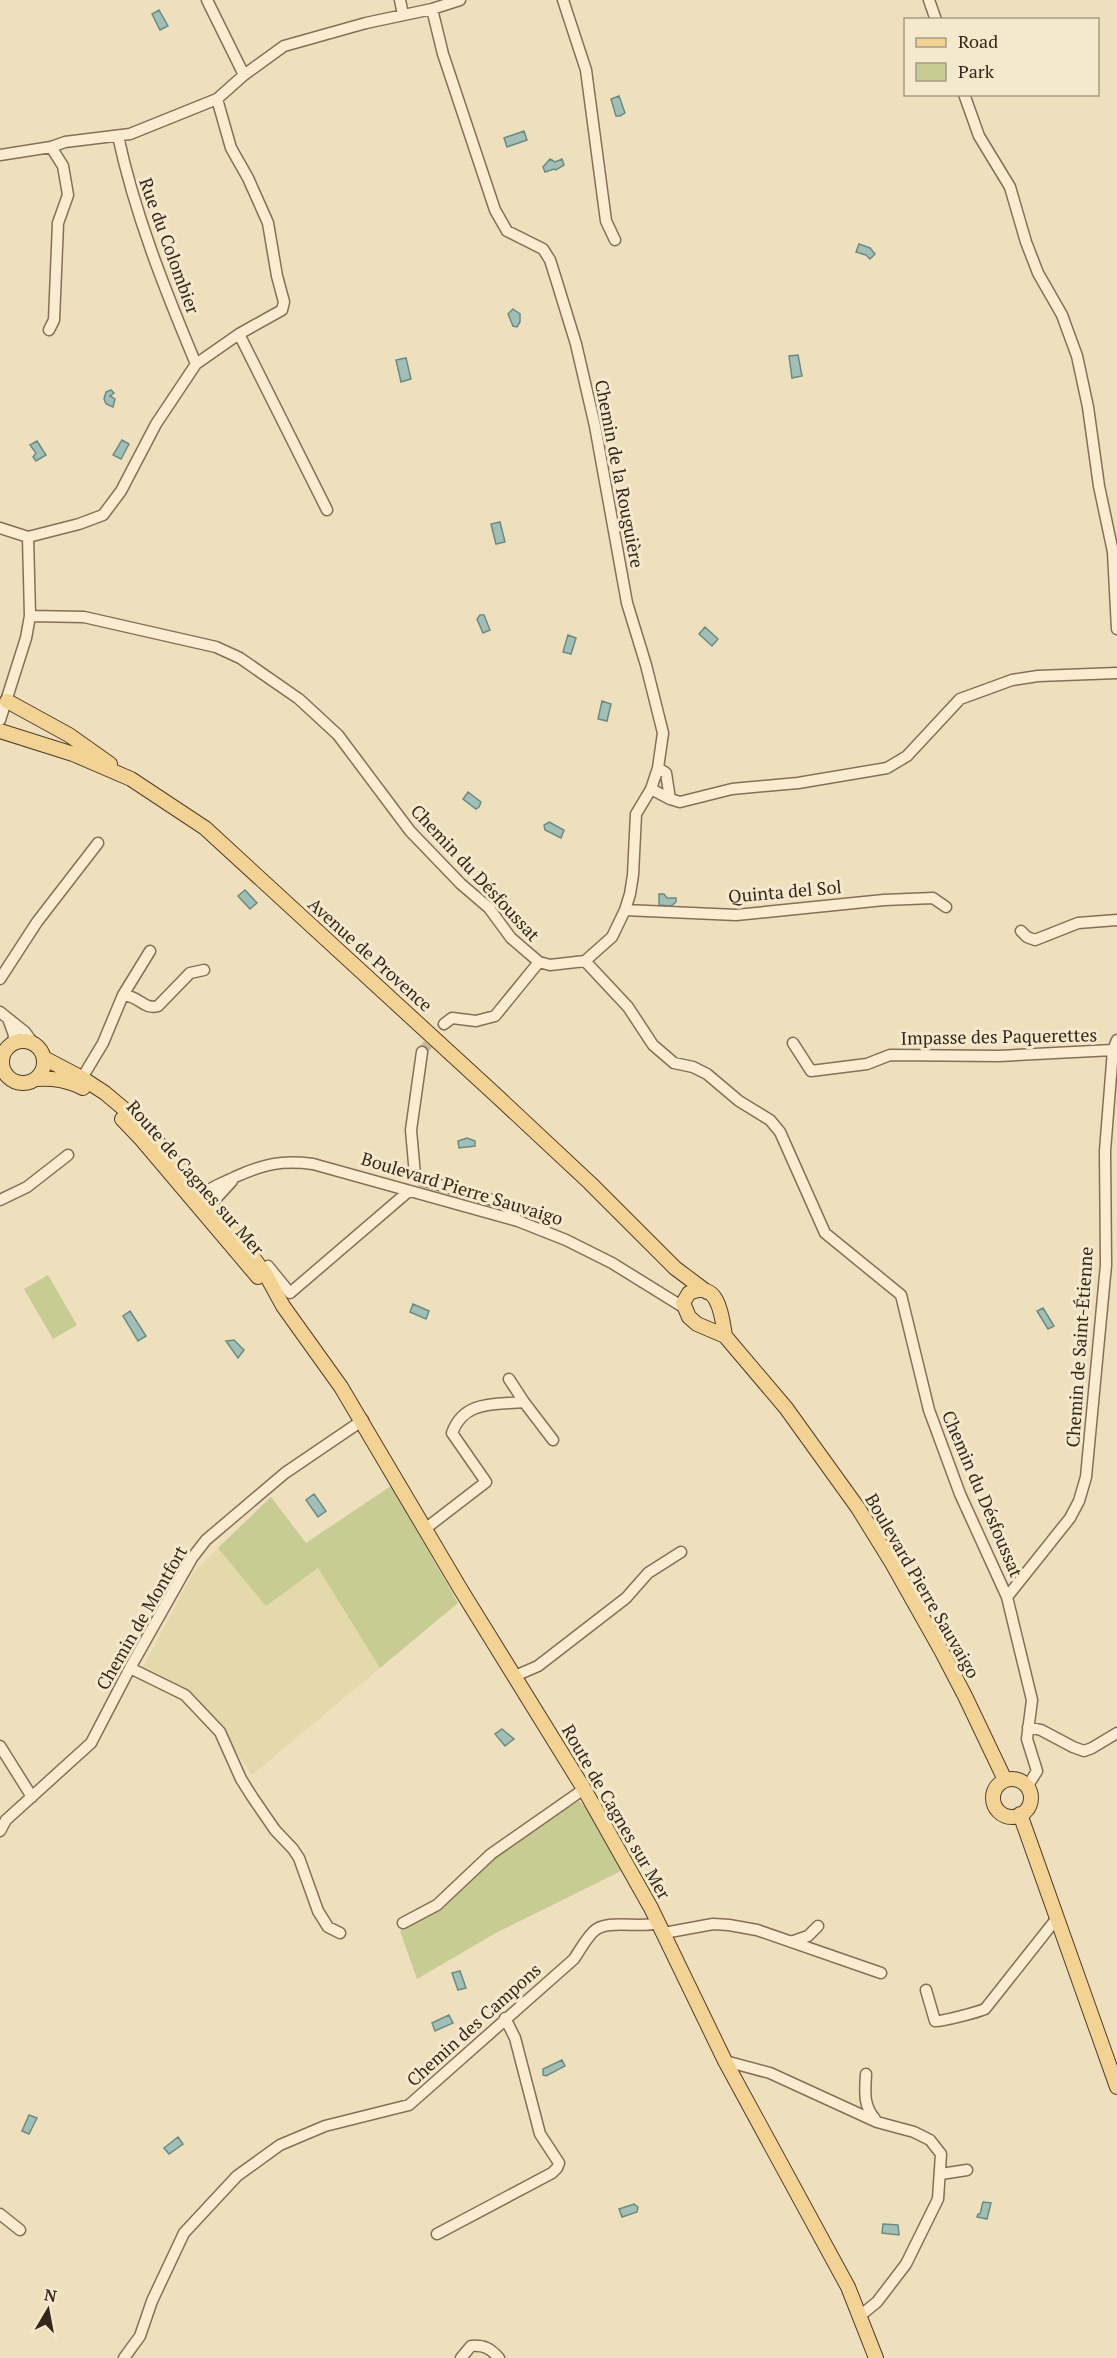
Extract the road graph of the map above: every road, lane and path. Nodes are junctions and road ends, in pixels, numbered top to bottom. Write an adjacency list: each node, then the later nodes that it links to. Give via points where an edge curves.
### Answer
1 (207, 0): 9 (street)
2 (400, 0): 7 (street)
3 (460, 0): 6 (street)
4 (562, 0): 15 (street, via 586,70 606,221)
5 (929, 0): 8 (street)
6 (432, 9): 7 (street); 28 (street, Chemin de la Rouguière, via 495,210 507,231 543,249 567,316 595,426 627,603 663,732)
7 (404, 15): 9 (street, via 284,46)
8 (935, 18)
9 (244, 75): 11 (street)
10 (965, 96): 23 (street, via 979,136 1010,187 1034,263 1062,315 1077,356 1113,552)
11 (217, 99): 12 (street); 17 (street, via 231,148 267,223 284,302 282,310)
12 (118, 136): 13 (street); 18 (street, Rue du Colombier, via 128,181 168,298)
13 (51, 147): 14 (street); 16 (street, via 63,166 68,195 58,223 54,320)
14 (0, 155)
15 (615, 240)
16 (49, 330)
17 (239, 334): 18 (street); 19 (street)
18 (196, 364): 21 (street, via 168,404 104,515)
19 (327, 510)
20 (0, 528): 21 (street)
21 (28, 537): 22 (street)
22 (30, 616): 25 (street); 39 (street, Chemin du Désfoussat, via 84,617 216,647 240,658 298,699 338,735 410,831 489,908 511,938)
23 (1117, 629)
24 (1117, 674): 31 (street, via 1012,680 960,699 907,756 887,768 732,789 680,802)
25 (7, 701): 26 (street); 29 (main road, via 69,735)
26 (0, 720)
27 (0, 731): 29 (main road, Avenue de Provence, via 73,754)
28 (658, 768): 30 (street, Chemin de la Rouguière); 31 (street, via 666,773)
29 (131, 779): 64 (main road, Avenue de Provence, via 205,828 590,1183)
30 (651, 789): 31 (street); 34 (street, Chemin de la Rouguière, via 636,814 633,874)
31 (670, 798)
32 (98, 843): 41 (street, via 37,922)
33 (946, 907): 34 (street, Quinta del Sol, via 933,898 736,915)
34 (625, 910): 38 (street, Chemin de la Rouguière, via 612,938)
35 (1117, 920): 36 (street, via 1078,923 1035,940)
36 (1021, 931)
37 (150, 951): 42 (street)
38 (585, 961): 39 (street, Chemin du Désfoussat); 77 (street, Chemin du Désfoussat, via 628,1007 652,1045 674,1063 707,1074 770,1120 780,1132 825,1233 901,1295 929,1410 960,1494)
39 (539, 962): 45 (street, via 495,1016 476,1021 452,1018)
40 (204, 970): 42 (street, via 190,973 158,1006 147,1006 133,996)
41 (0, 979)
42 (123, 995): 55 (street, via 103,1043)
43 (0, 1012): 44 (street)
44 (9, 1020): 47 (street); 48 (street)
45 (444, 1024)
46 (0, 1036): 47 (main road)
47 (13, 1043): 48 (main road); 51 (main road)
48 (33, 1043): 53 (main road)
49 (794, 1043): 50 (street, Impasse des Paquerettes, via 811,1071 867,1064 890,1055 999,1056)
50 (1115, 1045): 77 (street, Chemin de Saint-Étienne, via 1106,1151 1106,1265 1086,1477 1070,1518)
51 (2, 1052): 54 (main road)
52 (422, 1052): 62 (street, via 411,1130 415,1175 503,1203)
53 (44, 1058): 55 (main road, Route de Cagnes sur Mer); 56 (main road)
54 (1, 1069): 56 (main road, via 12,1081 29,1083)
55 (82, 1078): 61 (main road, Route de Cagnes sur Mer, via 124,1108)
56 (36, 1079): 57 (main road, Route de Cagnes sur Mer, via 69,1082)
57 (118, 1114): 61 (street, via 136,1128 195,1197); 63 (main road, Route de Cagnes sur Mer)
58 (68, 1155): 60 (street, via 27,1187)
59 (409, 1191): 61 (street, Boulevard Pierre Sauvaigo, via 313,1164 292,1162 271,1163 211,1187); 62 (street, Boulevard Pierre Sauvaigo); 65 (street, via 290,1293 268,1266)
60 (0, 1200)
61 (205, 1200): 63 (main road, via 208,1212 231,1238); 65 (main road, Route de Cagnes sur Mer)
62 (518, 1221): 67 (street, Boulevard Pierre Sauvaigo, via 612,1263 670,1298)
63 (234, 1250): 65 (main road, Route de Cagnes sur Mer)
64 (675, 1268): 66 (main road, Avenue de Provence); 67 (main road, Avenue de Provence)
65 (259, 1272): 73 (main road, Route de Cagnes sur Mer)
66 (707, 1292): 67 (main road, via 698,1290); 68 (main road, via 720,1306)
67 (685, 1300): 69 (main road, via 688,1317)
68 (721, 1315): 69 (main road); 70 (main road, Boulevard Pierre Sauvaigo)
69 (709, 1327): 70 (main road, Boulevard Pierre Sauvaigo)
70 (725, 1336): 83 (main road, Boulevard Pierre Sauvaigo, via 800,1426 858,1508 960,1687)
71 (509, 1379): 72 (street)
72 (524, 1402): 74 (street); 75 (street, via 476,1407 464,1412 456,1422 452,1433 486,1482)
73 (363, 1420): 75 (main road, Route de Cagnes sur Mer); 78 (street, Chemin de Montfort, via 285,1473 206,1540)
74 (552, 1440)
75 (425, 1529): 79 (main road, Route de Cagnes sur Mer)
76 (681, 1552): 79 (street, via 648,1573 626,1598 538,1666)
77 (1007, 1598): 80 (street, Chemin du Désfoussat, via 1032,1700)
78 (130, 1668): 86 (street, Chemin de Montfort, via 91,1743); 93 (street, via 185,1695 220,1732 241,1779 299,1858 318,1911 328,1927)
79 (515, 1676): 85 (main road, Route de Cagnes sur Mer)
80 (1028, 1727): 81 (street, via 1084,1751); 84 (street, Chemin du Désfoussat, via 1027,1739 1037,1771)
81 (1117, 1733)
82 (0, 1746): 86 (street)
83 (1005, 1780): 84 (main road, via 1017,1779); 87 (main road, via 993,1794 995,1805 1003,1814)
84 (1027, 1787): 87 (main road, via 1029,1805)
85 (584, 1789): 90 (street, via 491,1854 437,1905); 92 (main road, Route de Cagnes sur Mer)
86 (32, 1797): 88 (street, Chemin de Montfort, via 6,1820)
87 (1020, 1814): 89 (main road)
88 (0, 1831)
89 (1058, 1918): 96 (street, via 985,2009 940,2023 935,2021); 100 (main road)
90 (403, 1923)
91 (818, 1926): 94 (street, via 808,1936)
92 (661, 1928): 94 (street, Chemin des Campons, via 713,1924 757,1930); 97 (street, Chemin des Campons, via 606,1925 594,1930 573,1959); 98 (main road, Route de Cagnes sur Mer)
93 (340, 1933)
94 (791, 1942): 95 (street, Chemin des Campons)
95 (881, 1973)
96 (926, 1990)
97 (505, 2018): 106 (street, via 515,2038 540,2134 559,2163 552,2173); 108 (street, Chemin des Campons, via 409,2105 325,2126 280,2145 237,2176 184,2233 140,2336)
98 (725, 2061): 101 (street, via 770,2073); 107 (main road, Route de Cagnes sur Mer)
99 (866, 2074): 101 (street, via 865,2101)
100 (1117, 2087)
101 (877, 2122): 103 (street, via 930,2140 942,2154)
102 (968, 2170): 103 (street)
103 (941, 2174): 107 (street, via 938,2199 906,2264 877,2302)
104 (0, 2214): 105 (street)
105 (20, 2230)
106 (437, 2234)
107 (861, 2315): 111 (main road, Route de Cagnes sur Mer)
108 (124, 2358)
109 (461, 2358): 110 (street, via 471,2346 482,2345)
110 (499, 2358)
111 (876, 2358)

